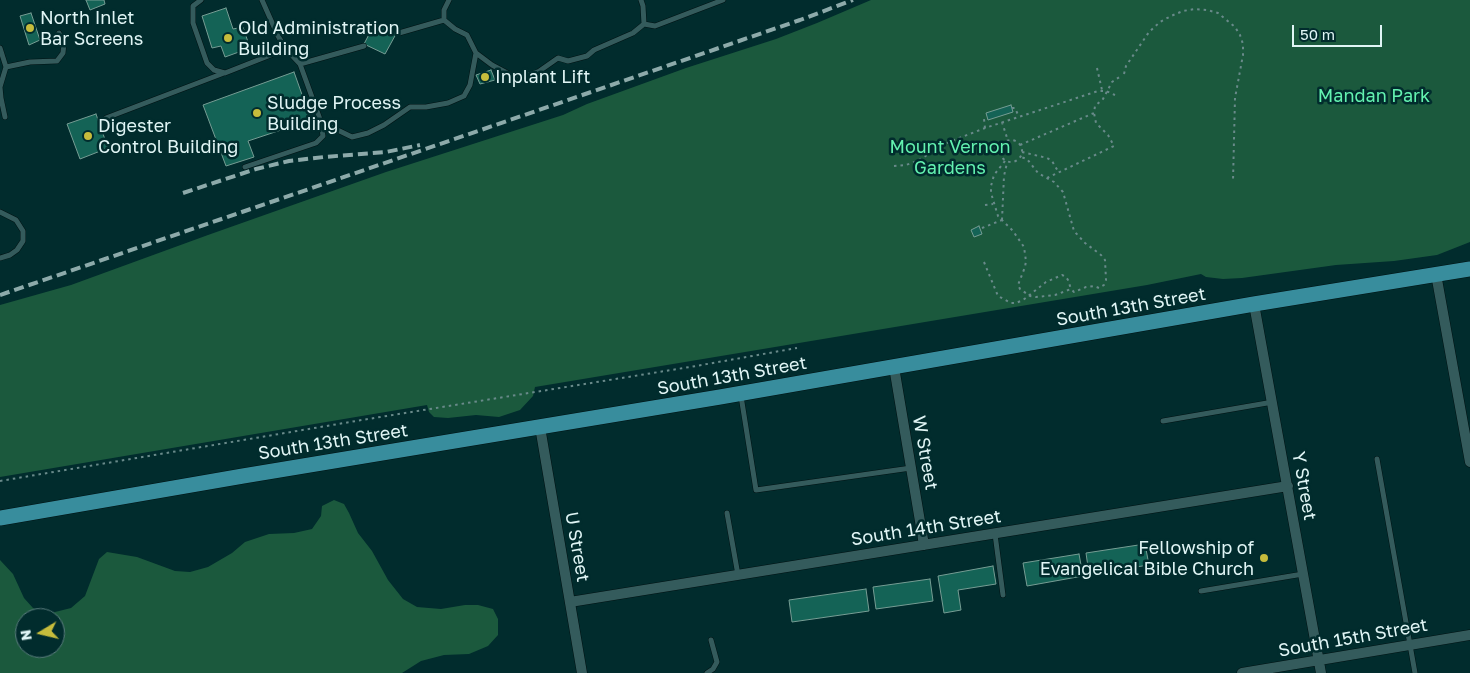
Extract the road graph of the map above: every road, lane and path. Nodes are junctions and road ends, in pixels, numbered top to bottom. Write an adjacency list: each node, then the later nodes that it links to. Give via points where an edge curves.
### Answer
1 (200, 0): 17 (lane, via 193,6 194,23 208,63 214,70)
2 (262, 0): 12 (lane)
3 (449, 0): 6 (lane)
4 (640, 0): 7 (lane)
5 (723, 0): 7 (lane, via 655,26)
6 (444, 20): 9 (lane); 13 (lane, via 467,35)
7 (644, 24): 13 (lane, via 633,34 587,56 568,61 558,58 538,72 525,76 509,74)
8 (60, 33): 15 (lane, via 64,42 63,53 57,61)
9 (400, 33)
10 (364, 46): 14 (lane)
11 (0, 48): 15 (lane)
12 (286, 49): 14 (lane); 17 (lane)
13 (476, 53): 29 (lane, via 470,85 464,96 448,103 410,107 384,125 352,137)
14 (300, 64): 29 (lane)
15 (6, 67): 25 (lane, via 0,87)
16 (1096, 68): 20 (path)
17 (225, 73): 28 (lane)
18 (1124, 74): 41 (path, via 1149,32 1171,16 1195,9 1207,10 1218,13 1235,27 1243,44 1243,55 1235,98)
19 (1121, 76): 21 (path)
20 (1102, 90): 21 (path); 27 (path)
21 (1106, 91): 22 (path); 24 (path)
22 (1115, 94)
23 (1012, 108): 27 (path)
24 (1094, 113): 33 (path); 39 (path, via 1096,124 1114,146)
25 (5, 117)
26 (987, 117): 31 (path, via 984,119)
27 (1019, 117): 30 (path)
28 (106, 118)
29 (321, 122): 38 (lane, via 323,136 316,143)
30 (1002, 122): 31 (path); 32 (path)
31 (985, 128): 37 (path, via 949,142 917,161)
32 (1008, 141): 33 (path, via 1016,141); 36 (path, via 1000,151)
33 (1020, 145): 34 (path)
34 (1022, 152): 35 (path); 39 (path, via 1047,158)
35 (1021, 157): 36 (path, via 1016,162); 40 (path)
36 (1006, 161): 42 (path, via 992,180); 45 (path)
37 (894, 166)
38 (245, 167)
39 (1059, 173): 40 (path)
40 (1047, 178): 51 (path, via 1063,192 1074,230 1105,260 1104,285)
41 (1233, 181)
42 (993, 204): 43 (path); 45 (path)
43 (985, 205)
44 (0, 212): 47 (lane, via 16,220 23,231 24,241 10,255)
45 (1002, 220): 46 (path); 52 (path, via 1024,247 1026,261 1018,285)
46 (982, 228)
47 (0, 258)
48 (984, 262): 52 (path, via 998,296 1016,303)
49 (1470, 269): 50 (main road, South 13th Street)
50 (1436, 274): 53 (main road, South 13th Street); 61 (street)
51 (1071, 290): 52 (path, via 1055,295); 52 (path, via 1068,280 1062,275 1046,282)
52 (1030, 296)
53 (1254, 304): 55 (main road, South 13th Street); 57 (street, Y Street)
54 (797, 348): 63 (path)
55 (894, 366): 56 (main road, South 13th Street); 62 (street, W Street)
56 (740, 394): 59 (main road, South 13th Street); 62 (lane, via 756,490)
57 (1273, 402): 58 (lane); 64 (street, Y Street)
58 (1163, 420)
59 (540, 427): 66 (main road, South 13th Street); 73 (street, U Street)
60 (1377, 459): 76 (lane)
61 (1470, 462)
62 (911, 468): 68 (street, W Street)
63 (0, 481)
64 (1288, 486): 67 (street, South 14th Street); 69 (street, Y Street)
65 (728, 513): 70 (lane)
66 (0, 518)
67 (995, 534): 68 (street, South 14th Street); 72 (lane)
68 (924, 545): 70 (street, South 14th Street)
69 (1304, 574): 71 (lane); 77 (street, Y Street)
70 (738, 575): 73 (street, South 14th Street)
71 (1201, 591)
72 (1003, 595)
73 (570, 602): 78 (street, U Street)
74 (1470, 634): 76 (street, South 15th Street)
75 (711, 640): 79 (lane, via 717,662)
76 (1410, 645): 77 (street, South 15th Street); 82 (lane)
77 (1319, 660): 80 (street, South 15th Street); 81 (street, Y Street)
78 (582, 673)
79 (707, 673)
80 (1242, 673)
81 (1321, 673)
82 (1415, 673)

